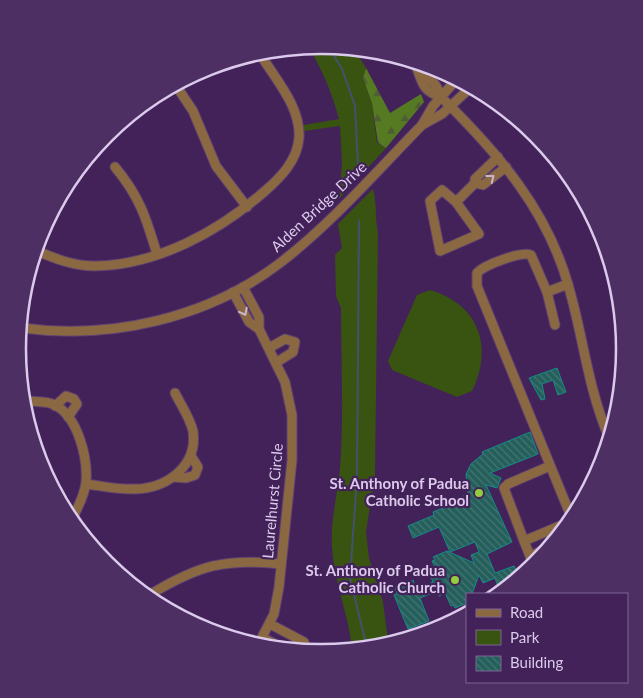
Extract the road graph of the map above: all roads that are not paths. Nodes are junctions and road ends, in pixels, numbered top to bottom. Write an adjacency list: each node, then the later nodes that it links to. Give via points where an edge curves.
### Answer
1 (263, 59): 14 (street, via 294,111 299,140 288,168)
2 (418, 70): 6 (street, via 420,75 437,85)
3 (452, 84): 6 (street, Alden Bridge Drive)
4 (179, 90): 14 (street, via 193,111 216,166)
5 (466, 92): 7 (street, Alden Bridge Drive)
6 (441, 97): 7 (street); 8 (street, Alden Bridge Drive)
7 (450, 106): 8 (street, Alden Bridge Drive); 9 (street)
8 (422, 125): 18 (street, Alden Bridge Drive, via 315,234 279,264)
9 (498, 157): 11 (street); 12 (street, via 475,179)
10 (116, 167): 16 (street, via 138,197)
11 (506, 167): 12 (street, one-way to 11, via 483,185); 17 (street, via 548,232)
12 (476, 183): 13 (street)
13 (456, 202): 13 (street, via 479,234 440,251 430,201 442,190)
14 (247, 207): 16 (street, via 200,237)
15 (42, 253): 16 (street, via 67,263 95,266)
16 (157, 254)
17 (568, 284): 20 (street); 30 (street, via 591,382)
18 (243, 287): 19 (street, Alden Bridge Drive); 23 (street, Laurelhurst Circle, via 260,317)
19 (233, 292): 22 (street, Alden Bridge Drive, via 172,317 126,327 79,331); 23 (street, Laurelhurst Circle, one-way to 23, via 249,322)
20 (547, 292): 21 (street); 32 (street, via 534,259 527,254 483,268 476,279)
21 (555, 325)
22 (27, 328)
23 (260, 329): 24 (street, Laurelhurst Circle)
24 (269, 348): 25 (street, Laurelhurst Circle); 25 (street, via 285,339 294,342 293,352)
25 (277, 362): 41 (street, Laurelhurst Circle, via 289,395 292,415 292,460)
26 (174, 393): 31 (street, via 193,431)
27 (31, 402): 28 (street)
28 (55, 406): 29 (street); 29 (street, via 66,396 74,399 77,404)
29 (68, 417): 34 (street, via 83,453)
30 (607, 426)
31 (191, 456): 33 (street); 33 (street, via 198,467 195,475)
32 (550, 466): 35 (street); 38 (street, via 504,488)
33 (174, 477): 34 (street, via 138,489)
34 (86, 484): 36 (street)
35 (569, 511)
36 (75, 512)
37 (557, 527): 38 (street)
38 (524, 541): 40 (street)
39 (533, 555): 40 (street)
40 (530, 556)
41 (281, 564): 42 (street, via 240,561 216,564 179,578); 43 (street, Laurelhurst Circle)
42 (154, 592)
43 (270, 624): 44 (street, Laurelhurst Circle); 45 (street)
44 (262, 639)
45 (304, 644)

